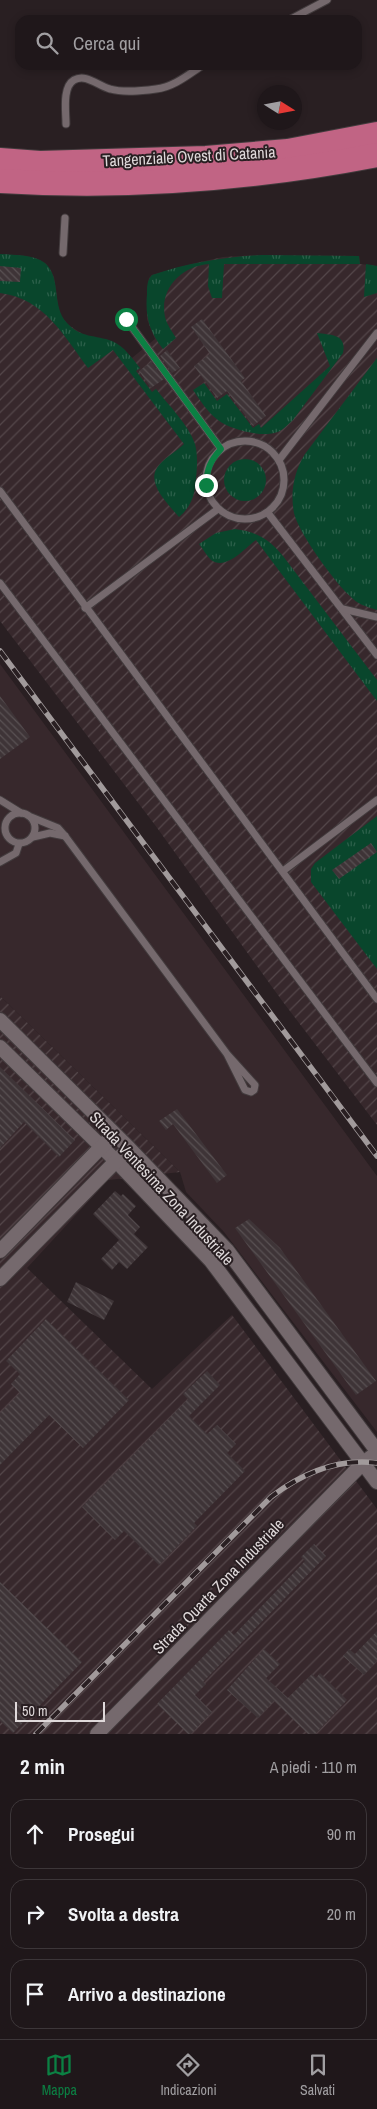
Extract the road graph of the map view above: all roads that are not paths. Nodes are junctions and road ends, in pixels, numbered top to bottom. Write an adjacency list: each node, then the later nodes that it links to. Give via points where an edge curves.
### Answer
1 (327, 0): 2 (lane)
2 (298, 15)
3 (196, 70): 5 (lane, via 158,89 134,91 110,89 87,78 74,80 66,93)
4 (377, 123): 7 (highway)
5 (66, 124)
6 (377, 134): 7 (highway, Tangenziale Ovest di Catania)
7 (302, 147): 9 (highway, Tangenziale Ovest di Catania, via 288,151 169,159 40,163)
8 (377, 155): 10 (highway, Tangenziale Ovest di Catania, via 317,166 207,179 38,184)
9 (0, 160)
10 (0, 181)
11 (65, 218): 12 (lane)
12 (63, 253)
13 (126, 319): 15 (lane)
14 (377, 333): 16 (lane)
15 (221, 449): 16 (lane, via 236,442 252,441 268,448); 18 (lane, via 206,472 210,498)
16 (279, 460): 19 (lane, via 284,474 284,489 278,503)
17 (0, 492): 21 (lane)
18 (218, 509): 19 (lane, via 229,517 242,520 256,519); 21 (lane)
19 (268, 513): 22 (lane)
20 (0, 583): 42 (lane)
21 (85, 608): 35 (lane)
22 (343, 609): 23 (lane); 24 (lane)
23 (377, 618)
24 (377, 656)
25 (0, 800): 27 (lane)
26 (377, 800): 35 (lane)
27 (21, 813): 28 (lane); 30 (lane, via 11,816 4,825)
28 (31, 818): 31 (lane, via 58,828); 32 (lane, via 35,827)
29 (0, 823): 30 (lane)
30 (4, 831): 33 (lane, via 9,840)
31 (65, 836): 32 (lane, via 50,833); 39 (lane)
32 (33, 837): 33 (lane)
33 (19, 844): 34 (lane, via 16,853)
34 (0, 862)
35 (283, 871): 36 (lane)
36 (377, 999)
37 (0, 1020): 40 (street, Strada Ventesima Zona Industriale)
38 (0, 1047): 41 (street, Strada Ventesima Zona Industriale)
39 (227, 1054): 39 (lane, via 244,1090 254,1090 255,1085)
40 (49, 1068): 41 (street); 43 (street, Strada Ventesima Zona Industriale)
41 (36, 1082): 44 (street, Strada Ventesima Zona Industriale)
42 (377, 1083)
43 (114, 1133): 44 (street); 45 (street, Strada Ventesima Zona Industriale)
44 (101, 1147): 46 (street, Strada Ventesima Zona Industriale); 47 (street)
45 (129, 1148): 46 (street); 51 (street, Strada Ventesima Zona Industriale, via 227,1250)
46 (116, 1161): 48 (street); 52 (street, Strada Ventesima Zona Industriale, via 211,1261)
47 (61, 1189): 48 (street); 49 (street)
48 (74, 1203): 50 (street)
49 (0, 1251)
50 (0, 1279)
51 (288, 1332): 52 (street); 53 (street, Strada Ventesima Zona Industriale)
52 (273, 1344): 54 (street, Strada Ventesima Zona Industriale)
53 (377, 1452): 54 (street, Strada Quarta Zona Industriale)
54 (363, 1463): 55 (street, Strada Ventesima Zona Industriale); 56 (street, Strada Quarta Zona Industriale)
55 (377, 1482)
56 (97, 1734)

